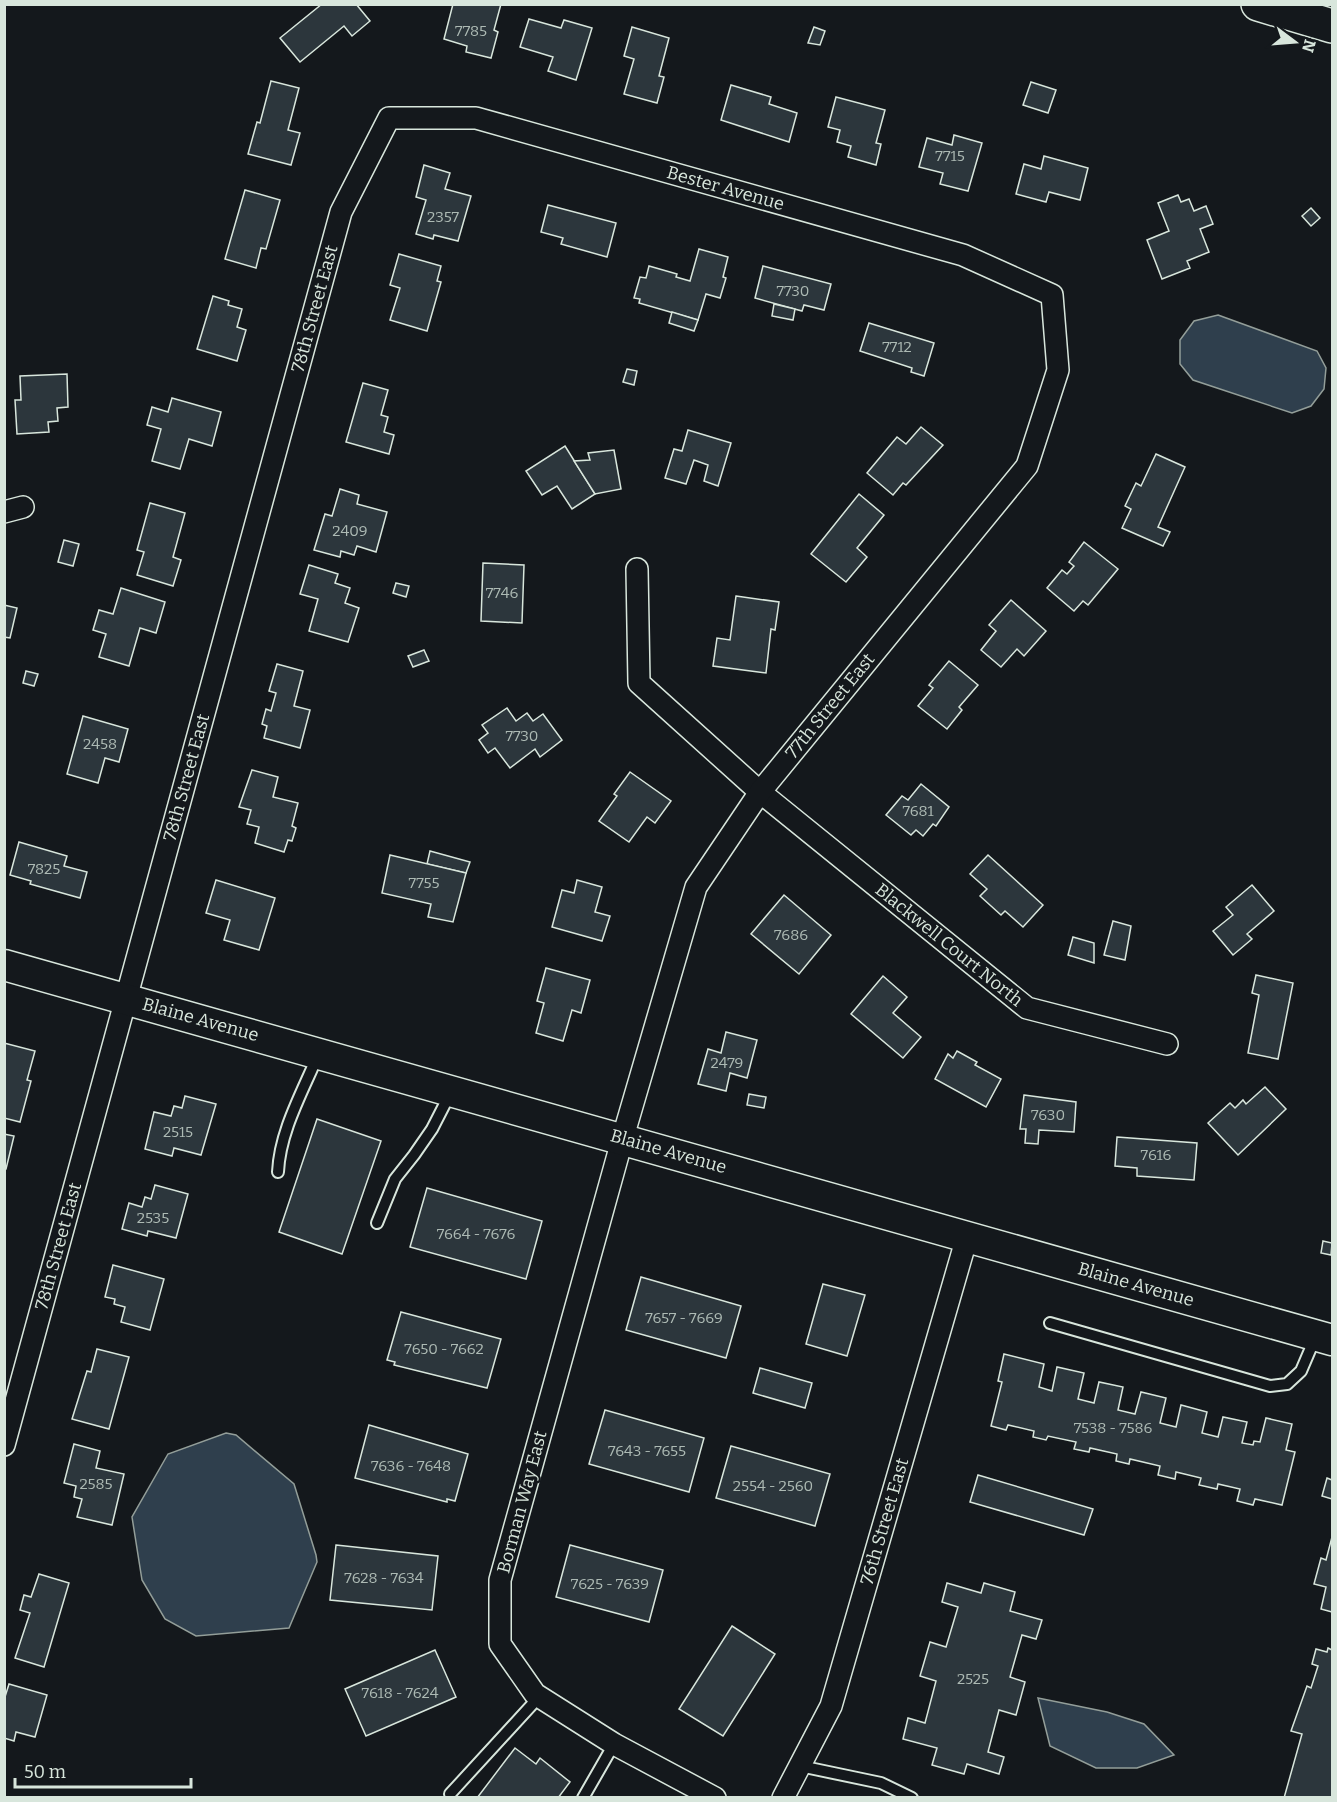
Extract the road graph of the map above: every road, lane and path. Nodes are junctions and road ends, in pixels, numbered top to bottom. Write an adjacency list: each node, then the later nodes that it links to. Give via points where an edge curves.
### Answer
1 (1258, 4): 2 (highway)
2 (1332, 26)
3 (389, 118): 4 (street, Bester Avenue, via 476,118 963,255); 8 (street, 78th Street East, via 342,212)
4 (1052, 295): 6 (street, 77th Street East, via 1058,370 1027,466)
5 (637, 569): 6 (street, Blackwell Court North, via 639,683)
6 (760, 792): 9 (street, Blackwell Court North, via 1027,1008); 12 (street, 77th Street East, via 696,887)
7 (4, 964): 8 (street, Blaine Avenue)
8 (126, 998): 10 (street, Blaine Avenue); 18 (street, 78th Street East)
9 (1167, 1044)
10 (320, 1052): 11 (street, Blaine Avenue); 13 (lane, via 284,1137)
11 (452, 1090): 12 (street, Blaine Avenue); 14 (lane, via 432,1129 395,1179)
12 (623, 1137): 15 (street, Blaine Avenue); 19 (street, Borman Way East, via 500,1580 500,1644)
13 (278, 1172)
14 (377, 1223)
15 (967, 1237): 17 (street, Blaine Avenue); 21 (street, 76th Street East, via 831,1706)
16 (1050, 1323): 17 (lane, via 1270,1386 1287,1384)
17 (1325, 1337)
18 (4, 1444)
19 (539, 1697): 20 (street, Borman Way East); 22 (lane)
20 (614, 1743): 23 (lane); 24 (street, Borman Way East)
21 (800, 1766): 25 (street, 76th Street East); 26 (lane, via 881,1783)
22 (450, 1794)
23 (583, 1797)
24 (715, 1797)
25 (783, 1797)
26 (912, 1797)

